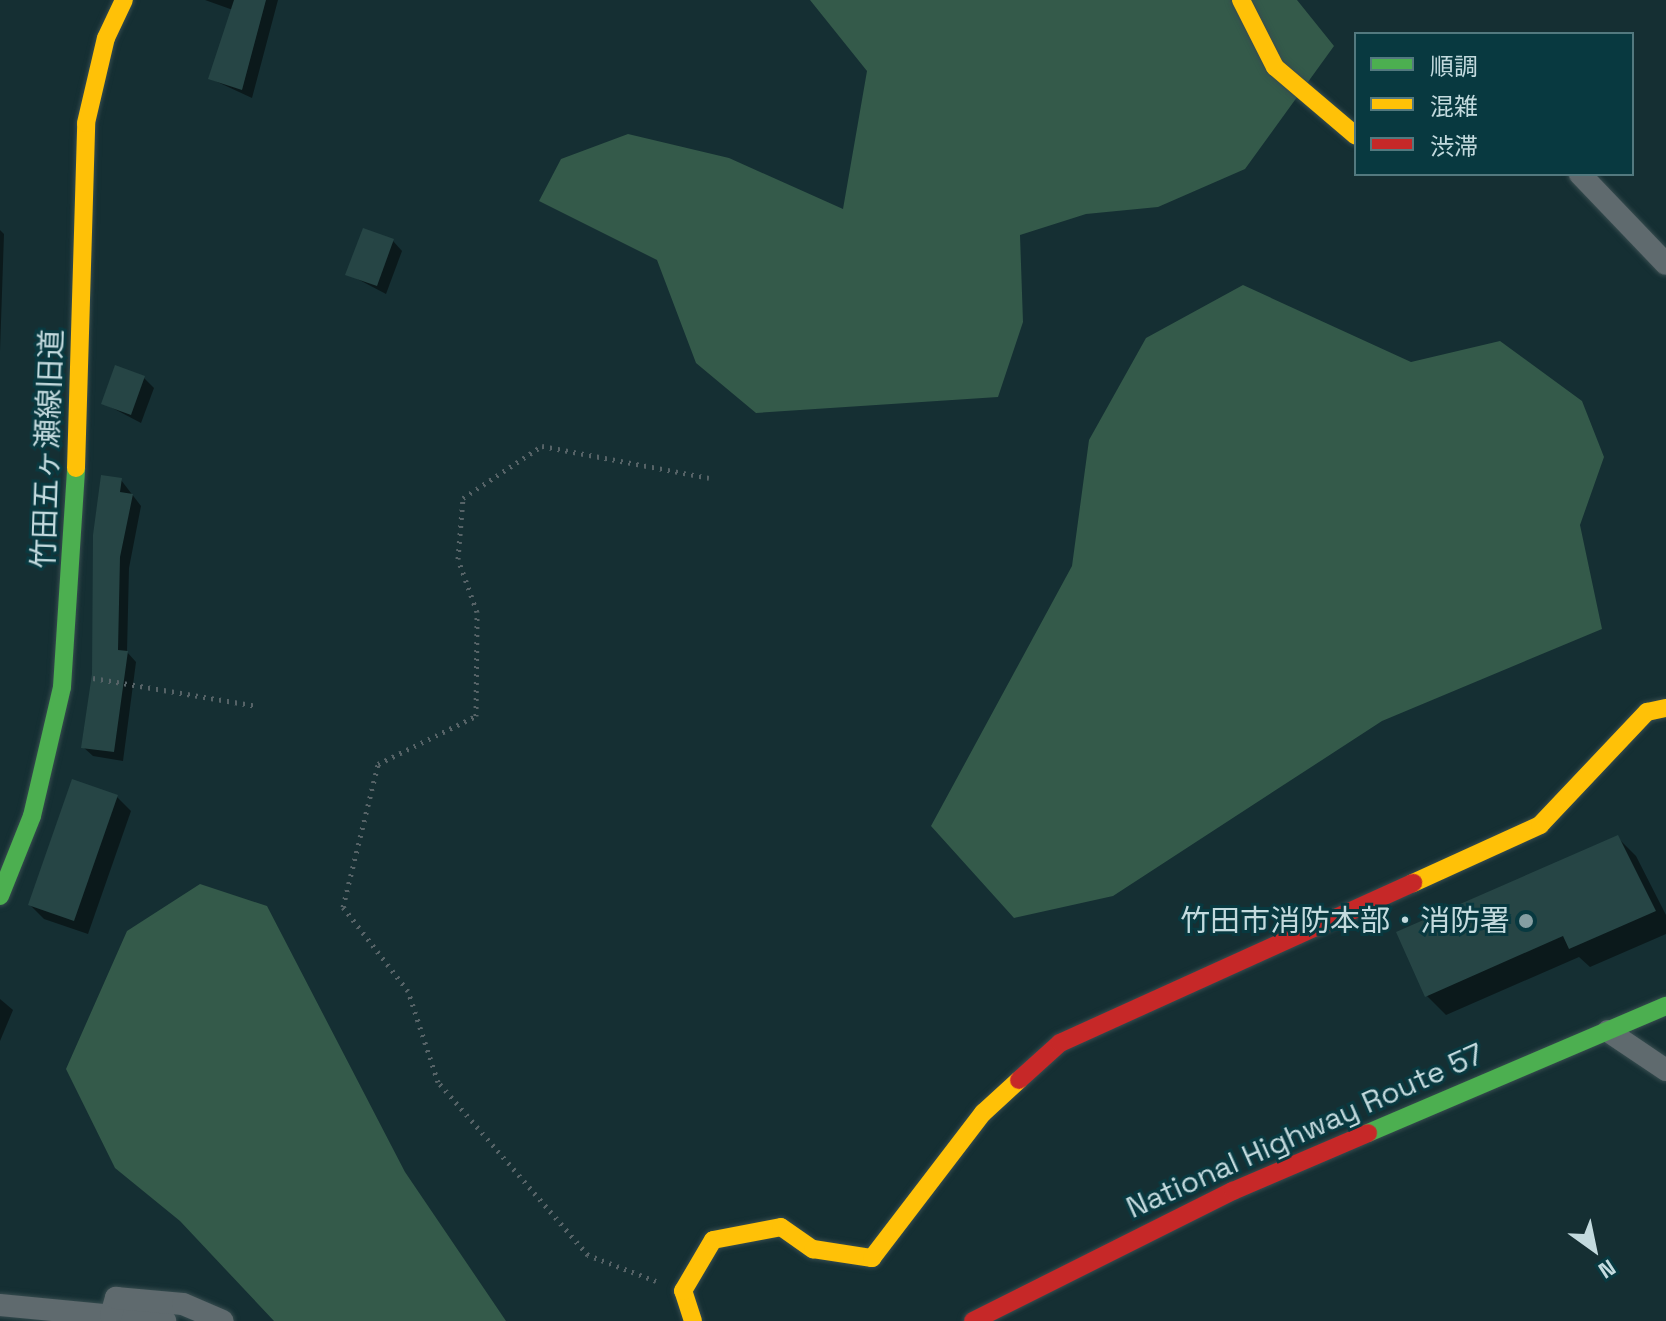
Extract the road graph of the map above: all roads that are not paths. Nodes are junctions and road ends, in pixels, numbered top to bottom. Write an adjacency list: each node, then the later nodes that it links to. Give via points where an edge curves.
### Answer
1 (124, 0): 7 (main road, 竹田五ヶ瀬線旧道, via 106,38 86,123 66,661 32,816)
2 (1241, 0): 3 (main road, via 1275,67)
3 (1354, 134)
4 (1582, 176): 5 (street)
5 (1666, 264)
6 (1666, 708): 15 (main road, via 1647,712 1540,825 1060,1043 983,1113 872,1258 813,1249 781,1227 713,1240 683,1291)
7 (0, 896)
8 (1666, 1006): 9 (main road, National Highway Route 57)
9 (1608, 1031): 10 (street); 16 (main road, National Highway Route 57, via 1233,1191)
10 (1666, 1070)
11 (0, 1305): 12 (street)
12 (111, 1315): 13 (street); 14 (street, via 116,1298 183,1304)
13 (165, 1321)
14 (223, 1321)
15 (693, 1321)
16 (973, 1321)

